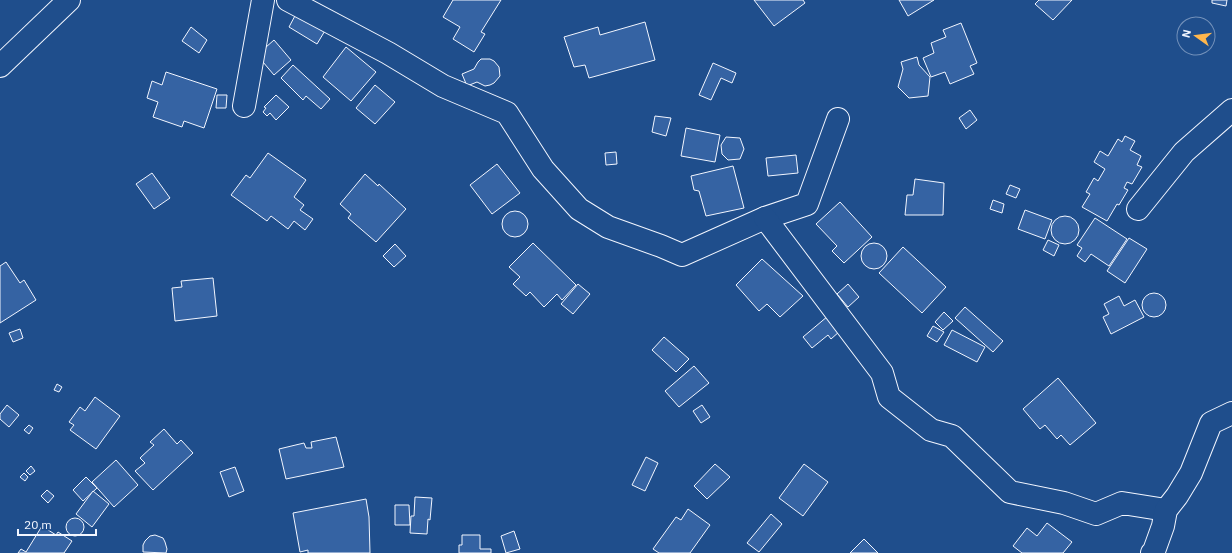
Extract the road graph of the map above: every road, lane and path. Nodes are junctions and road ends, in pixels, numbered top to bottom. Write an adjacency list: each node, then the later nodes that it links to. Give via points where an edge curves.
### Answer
1 (68, 0): 4 (street)
2 (263, 0): 5 (street)
3 (288, 0): 9 (street, via 388,52 443,86 507,113 548,175 579,209 608,227 682,255)
4 (0, 66)
5 (244, 106)
6 (1232, 110): 8 (street, via 1184,152)
7 (838, 119): 9 (street, via 807,204)
8 (1138, 209)
9 (765, 218): 11 (street, via 882,373 889,397 930,430 952,436 1010,492 1064,503 1096,514 1122,503)
10 (1232, 413): 11 (street, via 1211,423 1191,473)
11 (1166, 510): 12 (street, via 1163,526)
12 (1152, 553)

